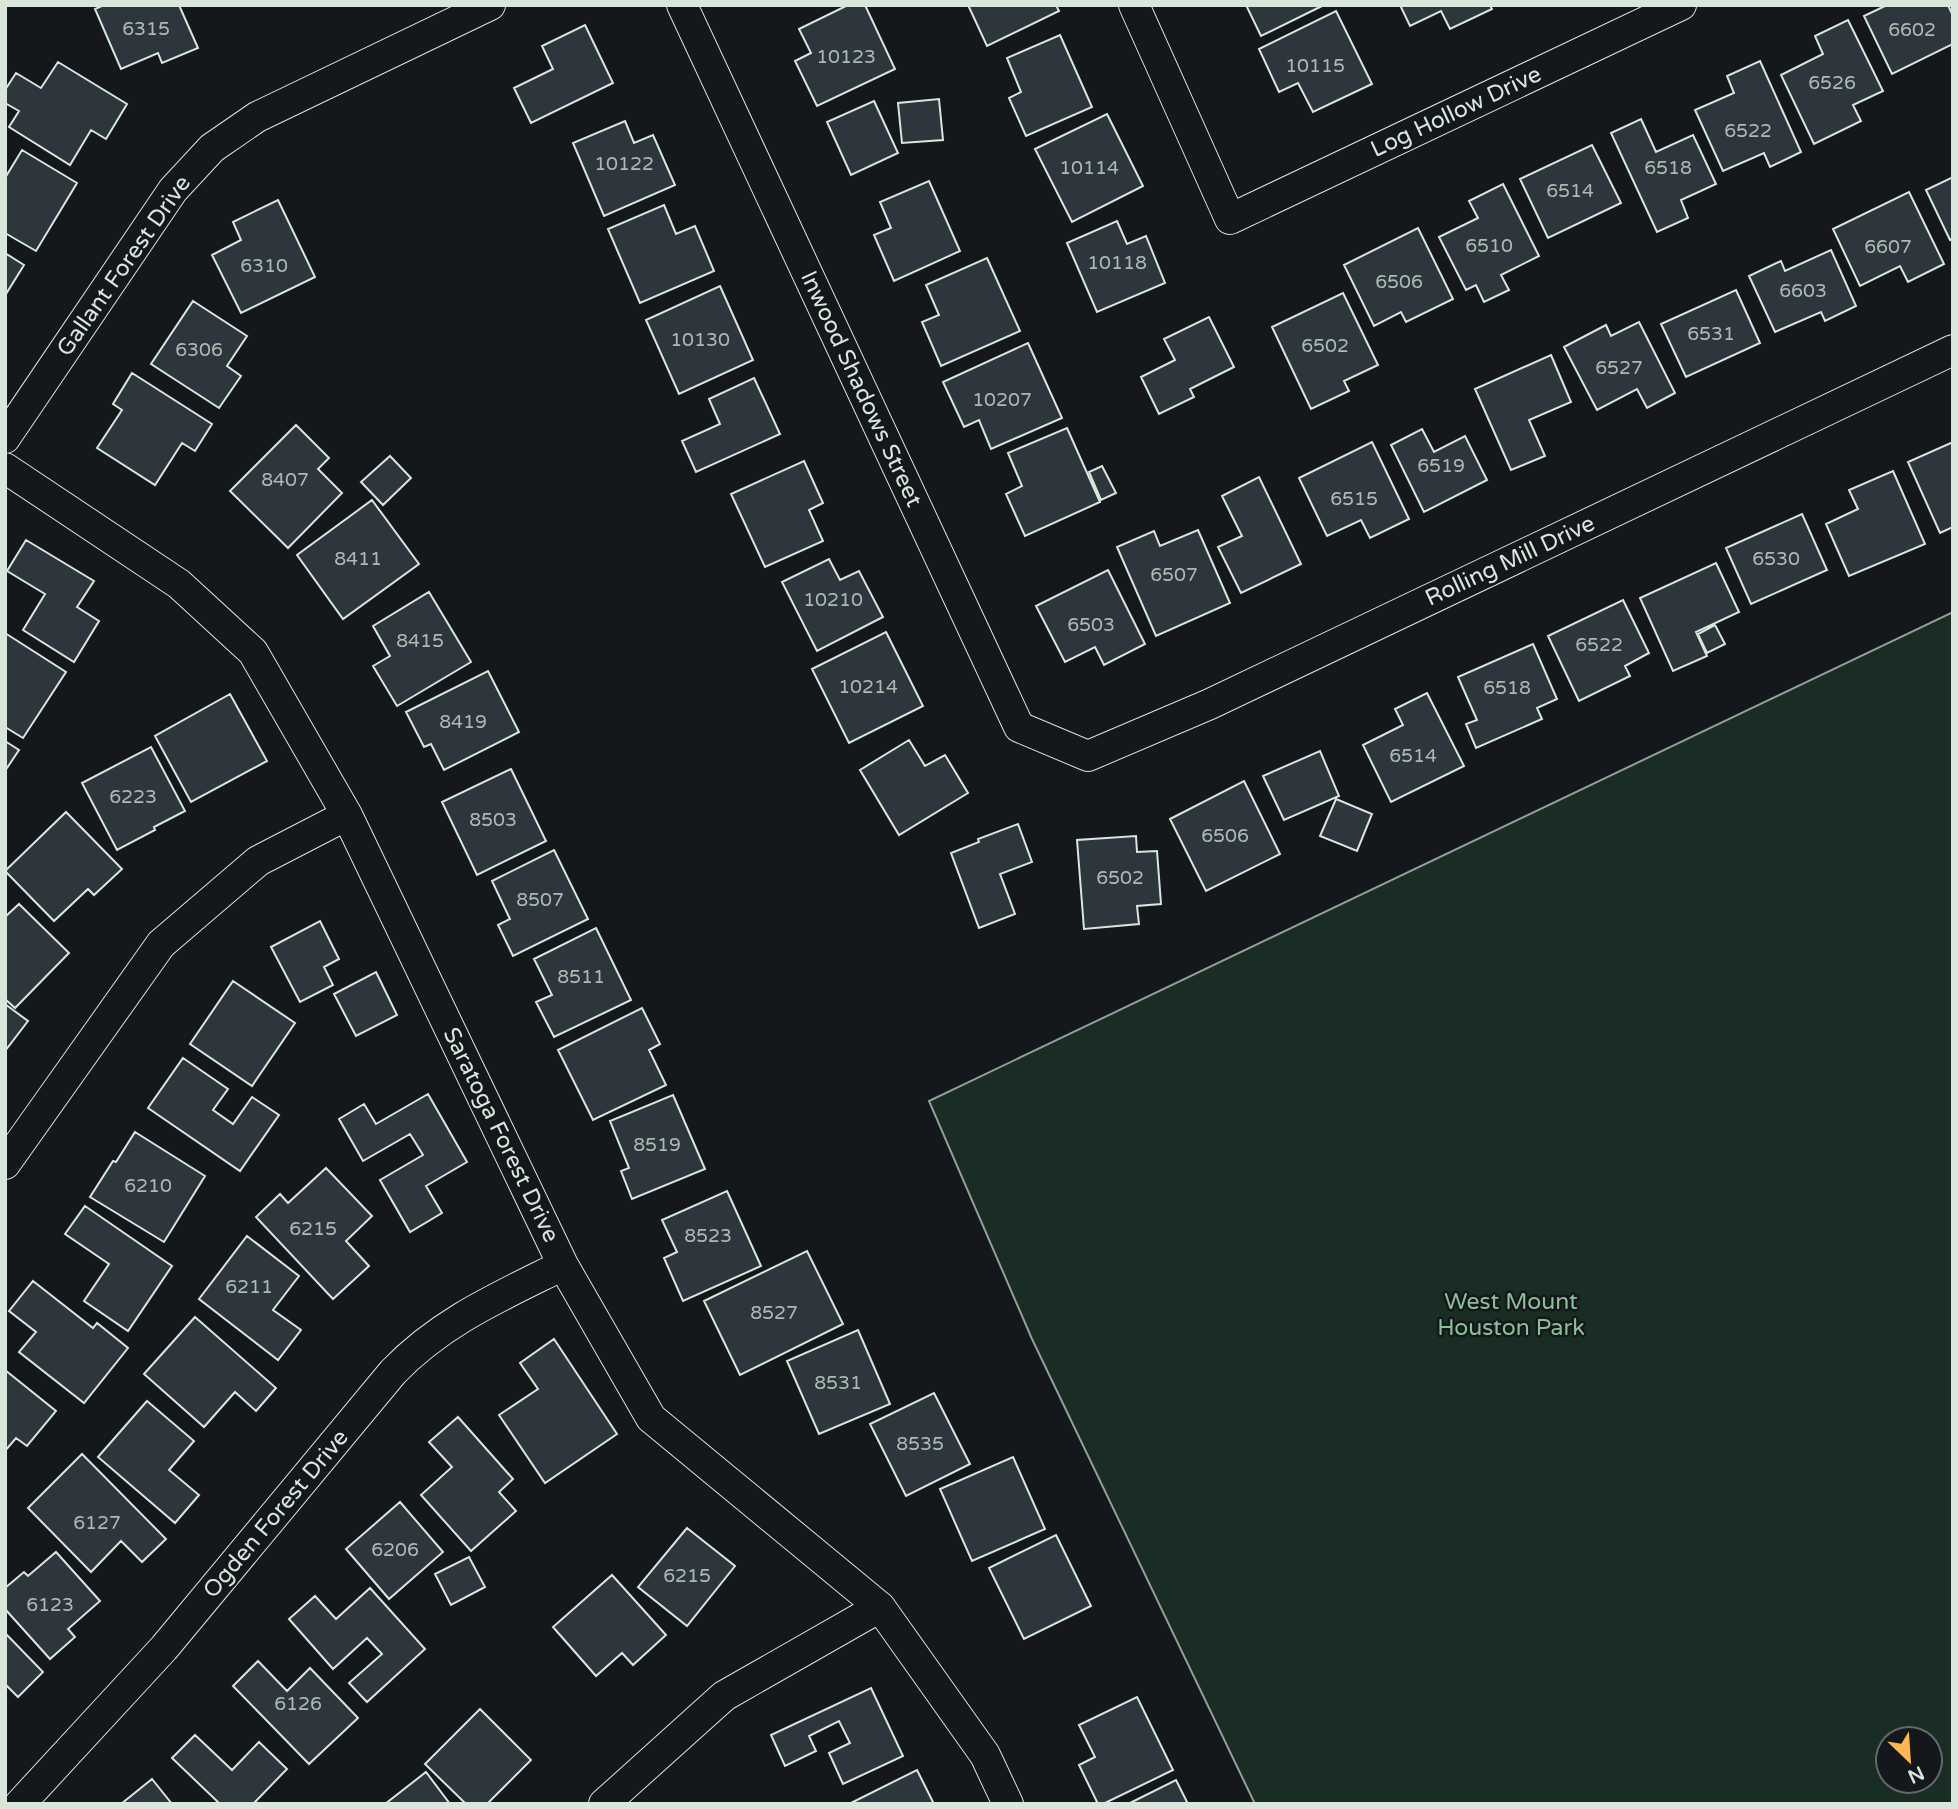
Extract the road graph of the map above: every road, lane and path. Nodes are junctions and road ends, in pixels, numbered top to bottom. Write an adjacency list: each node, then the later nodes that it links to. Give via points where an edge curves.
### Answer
1 (490, 5): 6 (street, Gallant Forest Drive, via 257,117 212,148 173,190)
2 (682, 5): 8 (street, Inwood Shadows Street, via 1019,727)
3 (1134, 5): 4 (street, Log Hollow Drive, via 1230,219)
4 (1681, 5)
5 (1953, 350): 8 (street, Rolling Mill Drive, via 1210,704 1088,756)
6 (5, 438)
7 (5, 468): 9 (street, Saratoga Forest Drive, via 179,584 253,652)
8 (1065, 747)
9 (346, 815): 10 (street, via 258,861 161,944); 11 (street, Saratoga Forest Drive)
10 (5, 1164)
11 (563, 1265): 12 (street, Saratoga Forest Drive, via 651,1418); 13 (street, Ogden Forest Drive, via 484,1304 413,1351 164,1648)
12 (880, 1607): 14 (street, via 724,1696); 15 (street, Saratoga Forest Drive, via 985,1755)
13 (20, 1804)
14 (604, 1804)
15 (1008, 1804)

